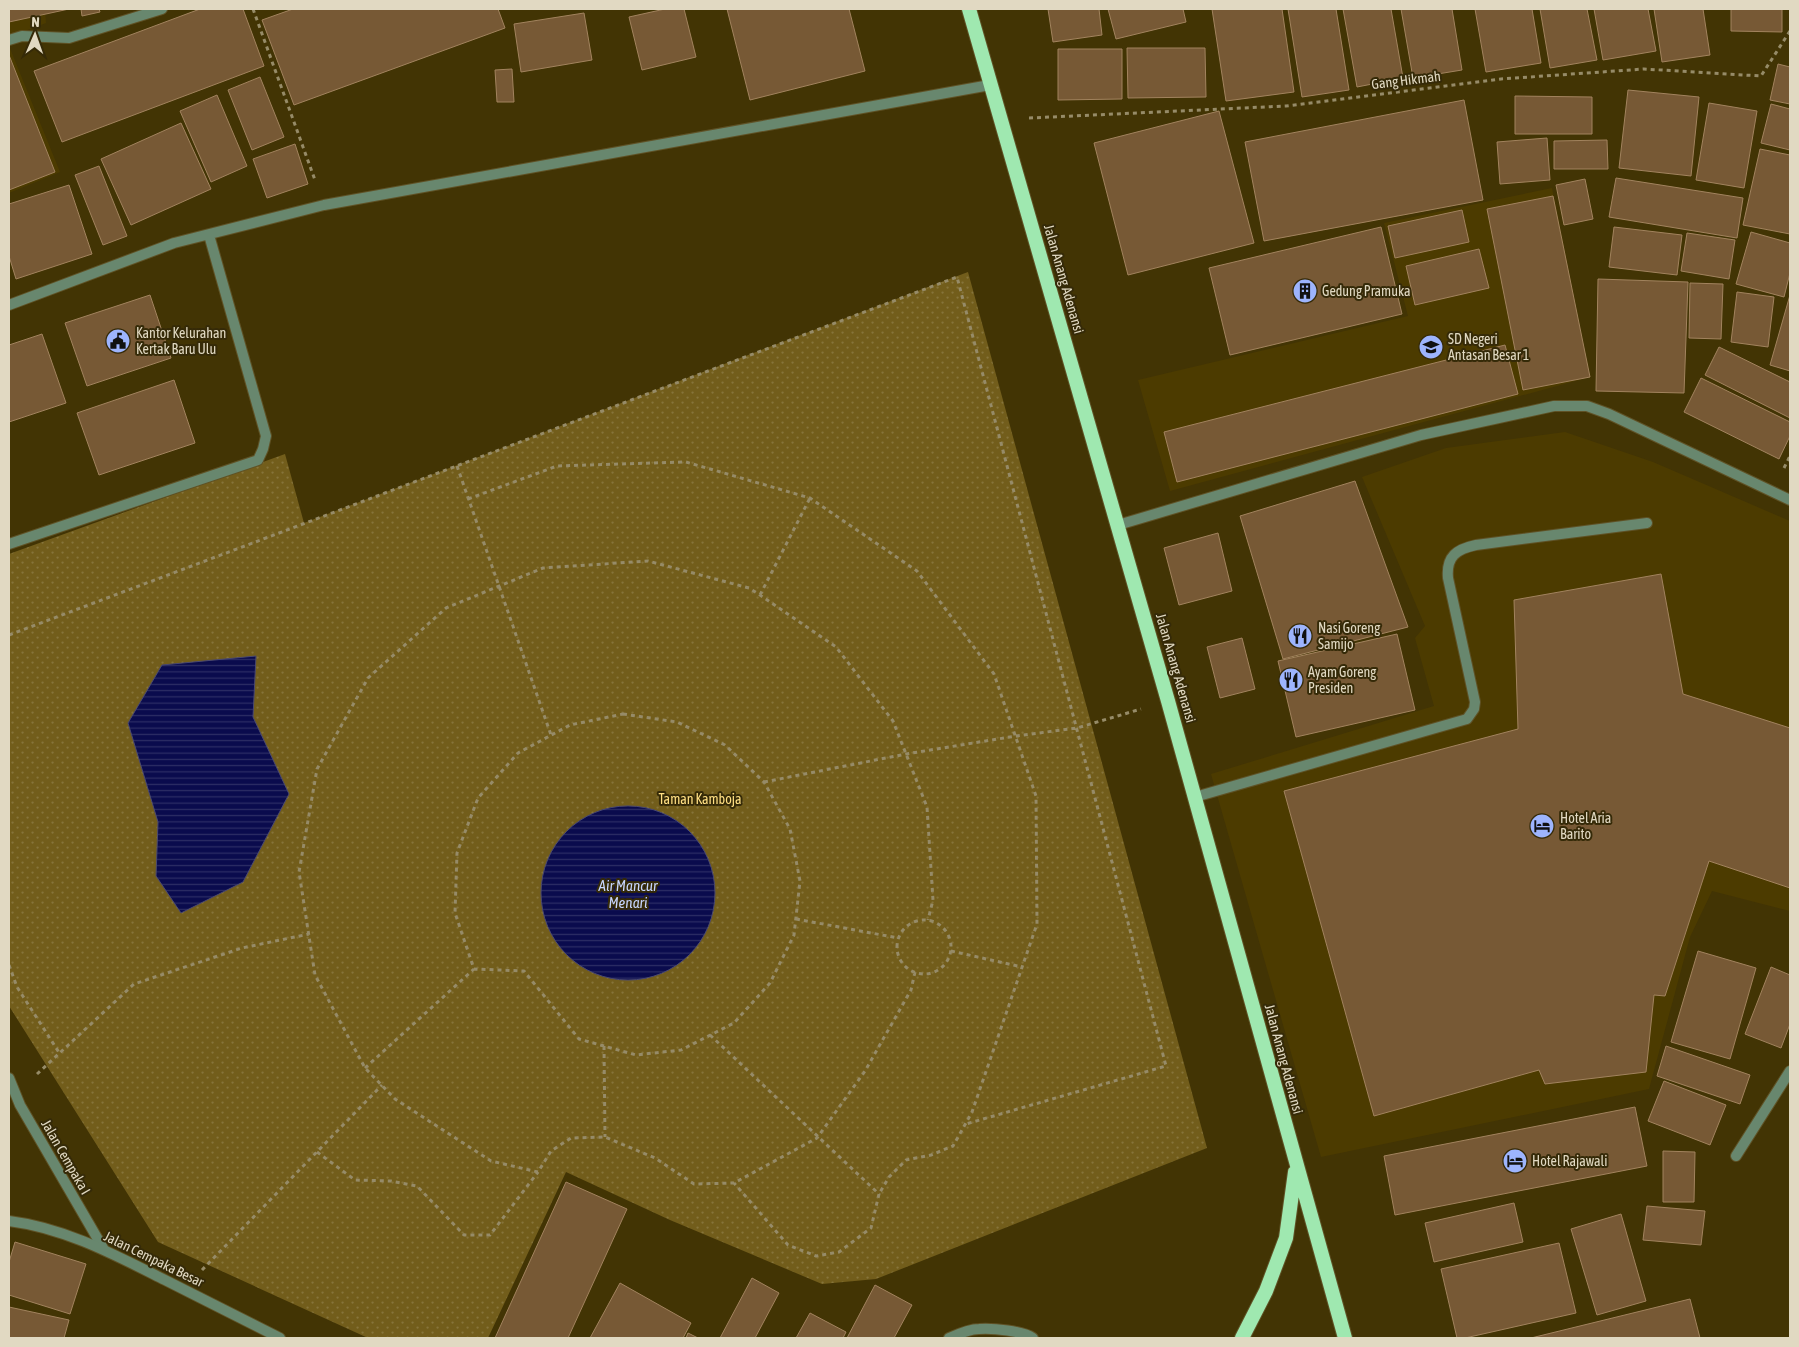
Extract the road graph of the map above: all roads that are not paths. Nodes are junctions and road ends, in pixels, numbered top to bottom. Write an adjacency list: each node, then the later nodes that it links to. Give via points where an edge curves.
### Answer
1 (162, 9): 3 (street, via 69,38 22,36)
2 (969, 9): 4 (highway, Jalan Anang Adenansi)
3 (9, 40)
4 (990, 84): 5 (street, via 324,205); 9 (highway, Jalan Anang Adenansi)
5 (208, 235): 6 (street, via 174,243); 10 (street, via 266,436 258,460)
6 (9, 306)
7 (1790, 500): 9 (street, via 1609,414 1587,406 1554,406 1421,435)
8 (1647, 523): 11 (street, via 1476,545 1454,554 1448,567 1448,578 1475,702 1467,719)
9 (1118, 525): 11 (highway, Jalan Anang Adenansi)
10 (9, 544)
11 (1195, 797): 15 (highway, Jalan Anang Adenansi)
12 (1790, 1071): 14 (street)
13 (9, 1078): 17 (street, Jalan Cempaka I, via 20,1105)
14 (1736, 1156)
15 (1296, 1165): 21 (highway, via 1286,1238 1266,1291); 22 (highway, Jalan Anang Adenansi)
16 (9, 1221): 17 (street, Jalan Cempaka Besar, via 48,1229)
17 (103, 1248): 18 (street, Jalan Cempaka Besar)
18 (280, 1338)
19 (949, 1338): 20 (street, via 979,1329 1005,1330)
20 (1033, 1338)
21 (1242, 1338)
22 (1345, 1338)

